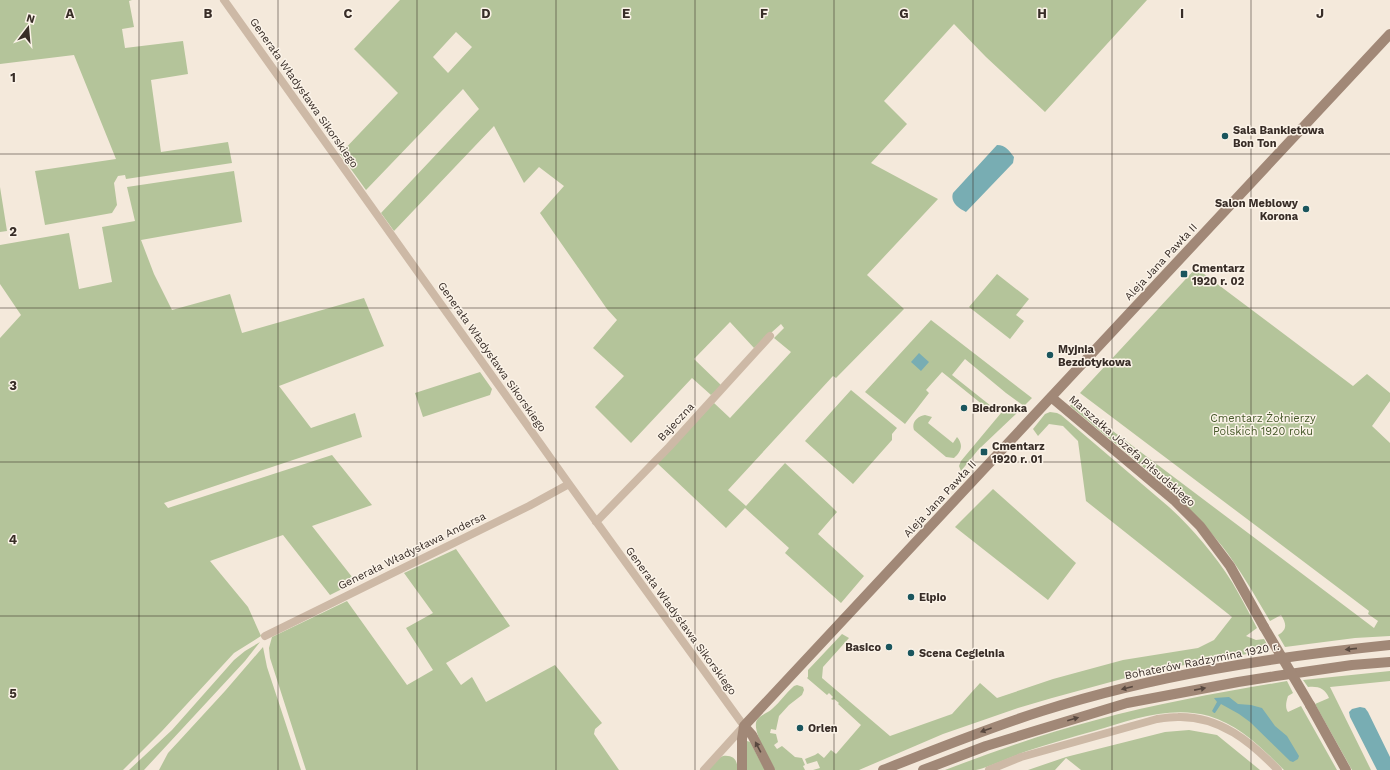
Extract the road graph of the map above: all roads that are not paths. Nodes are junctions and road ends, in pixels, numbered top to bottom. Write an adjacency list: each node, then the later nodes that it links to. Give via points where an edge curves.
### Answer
1 (224, 0): 5 (street, Generała Władysława Sikorskiego)
2 (1390, 34): 4 (street, Aleja Jana Pawła II)
3 (770, 336): 6 (street, Bajeczna, via 669,447)
4 (1051, 397): 12 (street, Aleja Jana Pawła II); 20 (street, Marszałka Józefa Piłsudskiego, bridge, via 1175,501 1200,526 1230,566)
5 (568, 484): 6 (street, Generała Władysława Sikorskiego); 7 (street, Generała Władysława Andersa, via 529,506)
6 (596, 522): 12 (street, Generała Władysława Sikorskiego)
7 (265, 636)
8 (1390, 645): 16 (street, Bohaterów Radzymina 1920 r., one-way to 16, via 1273,659 1144,683 986,730)
9 (1390, 662): 10 (street)
10 (1352, 665): 11 (street); 17 (street, one-way to 10, via 986,746 1128,703 1245,680)
11 (1390, 666)
12 (744, 726): 13 (street, Aleja Jana Pawła II); 14 (street); 15 (street, one-way to 12, via 752,735)
13 (704, 770)
14 (742, 770)
15 (770, 770)
16 (883, 770)
17 (923, 770)
18 (989, 770): 19 (street, via 1021,757 1142,723 1179,717 1210,721 1226,728 1240,736)
19 (1278, 770)
20 (1346, 770)

